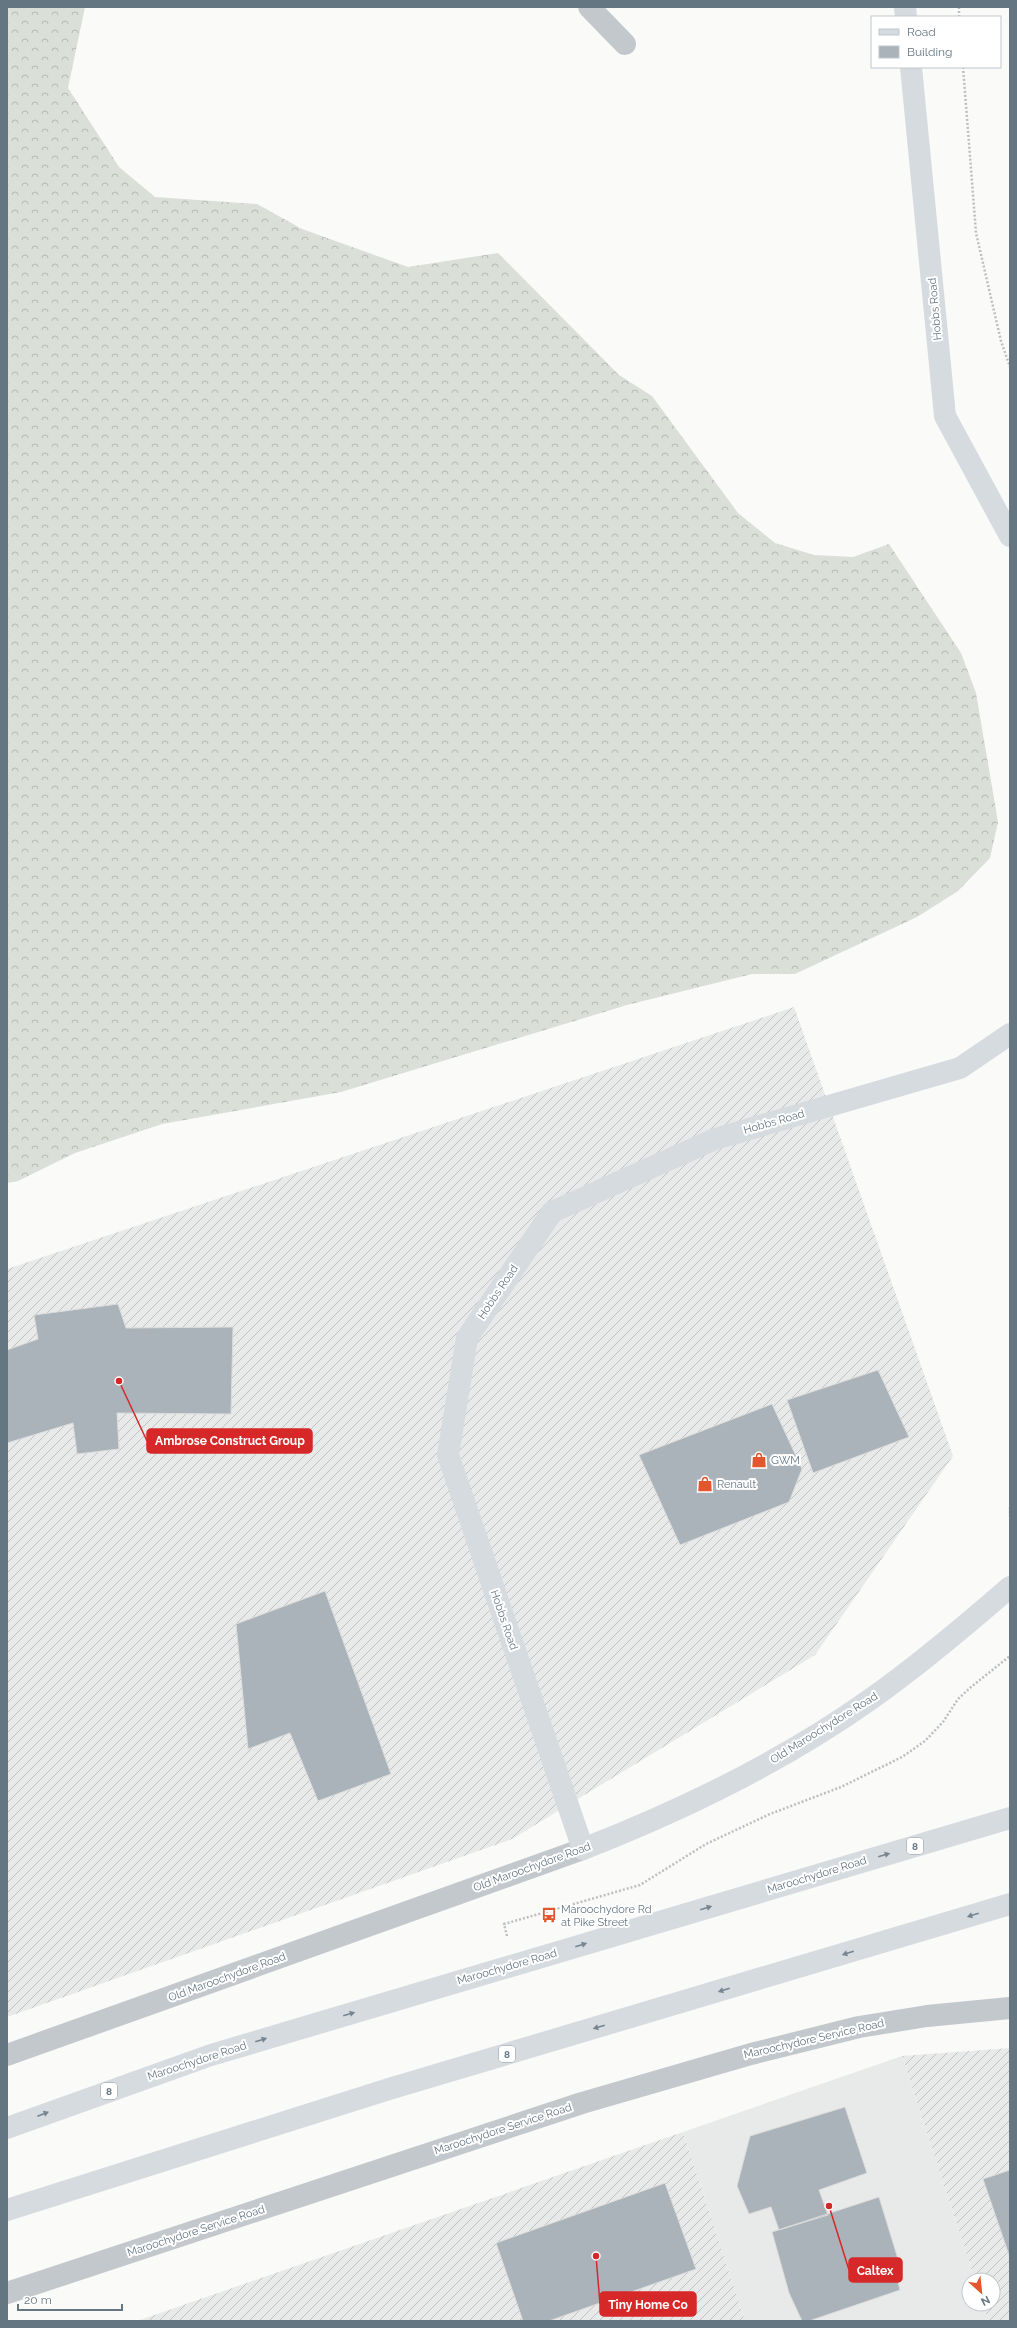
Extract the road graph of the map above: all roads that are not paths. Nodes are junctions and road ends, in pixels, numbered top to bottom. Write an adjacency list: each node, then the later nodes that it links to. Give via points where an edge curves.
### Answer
1 (589, 7): 2 (street)
2 (625, 44)
3 (911, 68): 4 (main road, Hobbs Road, via 945,416)
4 (1010, 536)
5 (1010, 1034): 8 (main road, Hobbs Road, via 960,1068 715,1139 552,1212 467,1338 448,1455)
6 (1010, 1587): 8 (main road, Old Maroochydore Road, via 914,1667 820,1733 710,1794 644,1825)
7 (1010, 1818): 12 (main road, Maroochydore Road / 8, one-way to 7, via 211,2056)
8 (583, 1849): 11 (street, Old Maroochydore Road)
9 (1010, 1904): 13 (main road, 8, one-way to 13, via 389,2089)
10 (1010, 2008): 14 (street, Maroochydore Service Road, via 927,2016 859,2027 751,2054 574,2105)
11 (7, 2055)
12 (7, 2128)
13 (7, 2210)
14 (7, 2293)

